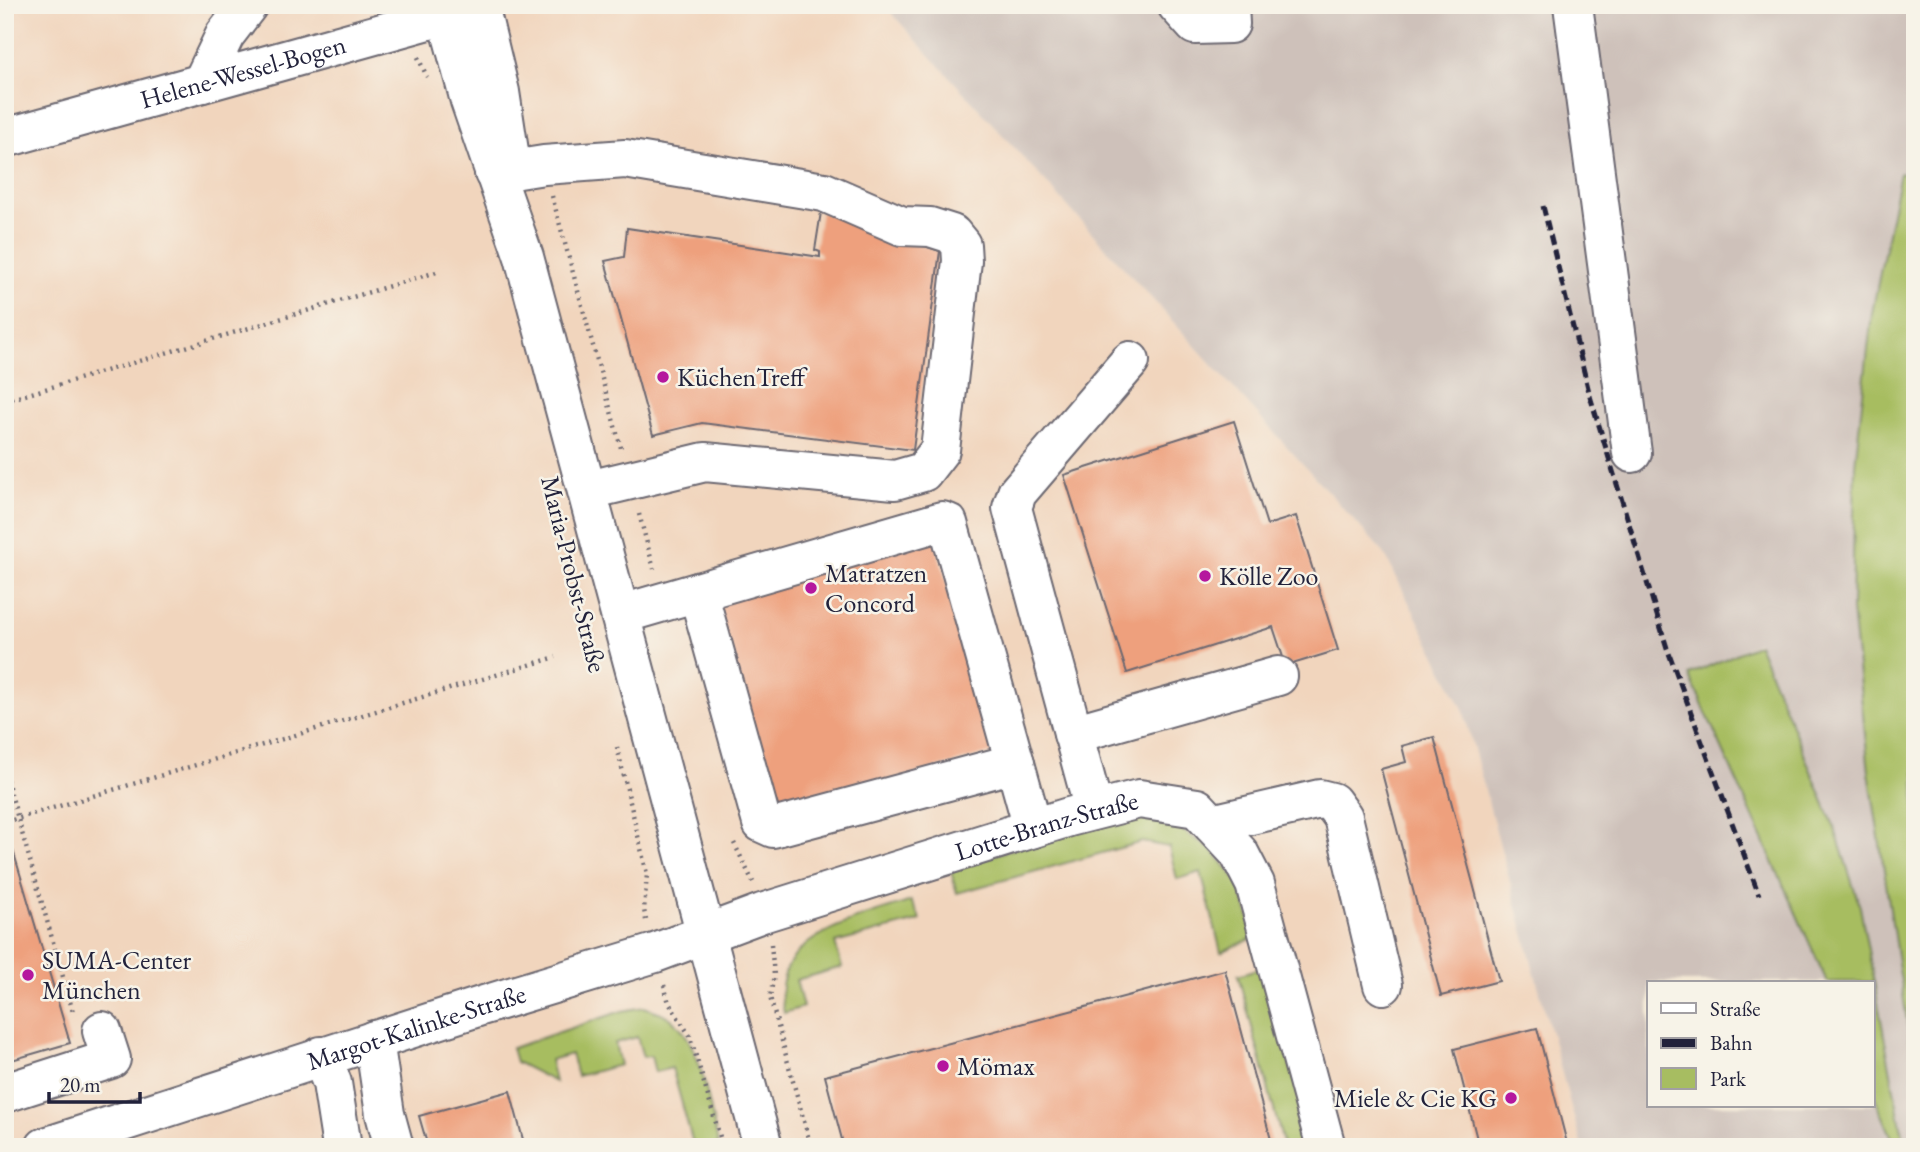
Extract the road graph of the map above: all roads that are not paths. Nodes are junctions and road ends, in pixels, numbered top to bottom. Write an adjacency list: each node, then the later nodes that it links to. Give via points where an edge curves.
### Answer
1 (248, 5): 6 (street, via 226,35)
2 (1177, 5): 3 (street, via 1195,25 1230,24)
3 (1229, 5)
4 (1573, 5): 10 (street)
5 (462, 8): 6 (street, Helene-Wessel-Bogen); 8 (street, Maria-Probst-Straße, via 500,92)
6 (202, 83): 7 (street, Helene-Wessel-Bogen)
7 (5, 138)
8 (503, 172): 11 (street, Maria-Probst-Straße); 11 (street, via 625,159 824,192 902,226 952,234 961,245 940,450 923,472 895,480 705,463)
9 (1130, 361): 15 (street, via 1017,493 1012,508)
10 (1632, 453)
11 (589, 490): 13 (street, Maria-Probst-Straße)
12 (698, 592): 13 (street); 16 (street, via 762,823 773,828); 16 (street, via 942,521 948,523)
13 (622, 614): 20 (street, Maria-Probst-Straße)
14 (1278, 676): 15 (street)
15 (1073, 734): 17 (street)
16 (1015, 763): 19 (street)
17 (1094, 810): 18 (street, Lotte-Branz-Straße, via 1139,799 1198,808); 19 (street, Lotte-Branz-Straße)
18 (1212, 824): 21 (street, via 1320,799 1332,802 1343,817); 30 (street, Lotte-Branz-Straße, via 1240,853 1255,884)
19 (1033, 828): 20 (street, Lotte-Branz-Straße)
20 (707, 934): 23 (street, Margot-Kalinke-Straße); 29 (street, Maria-Probst-Straße)
21 (1383, 985)
22 (88, 1023): 25 (street, via 111,1059)
23 (374, 1040): 24 (street, Margot-Kalinke-Straße); 28 (street)
24 (321, 1056): 26 (street, Margot-Kalinke-Straße); 27 (street, via 332,1083)
25 (5, 1093)
26 (45, 1147)
27 (342, 1147)
28 (394, 1147)
29 (763, 1147)
30 (1326, 1147)

